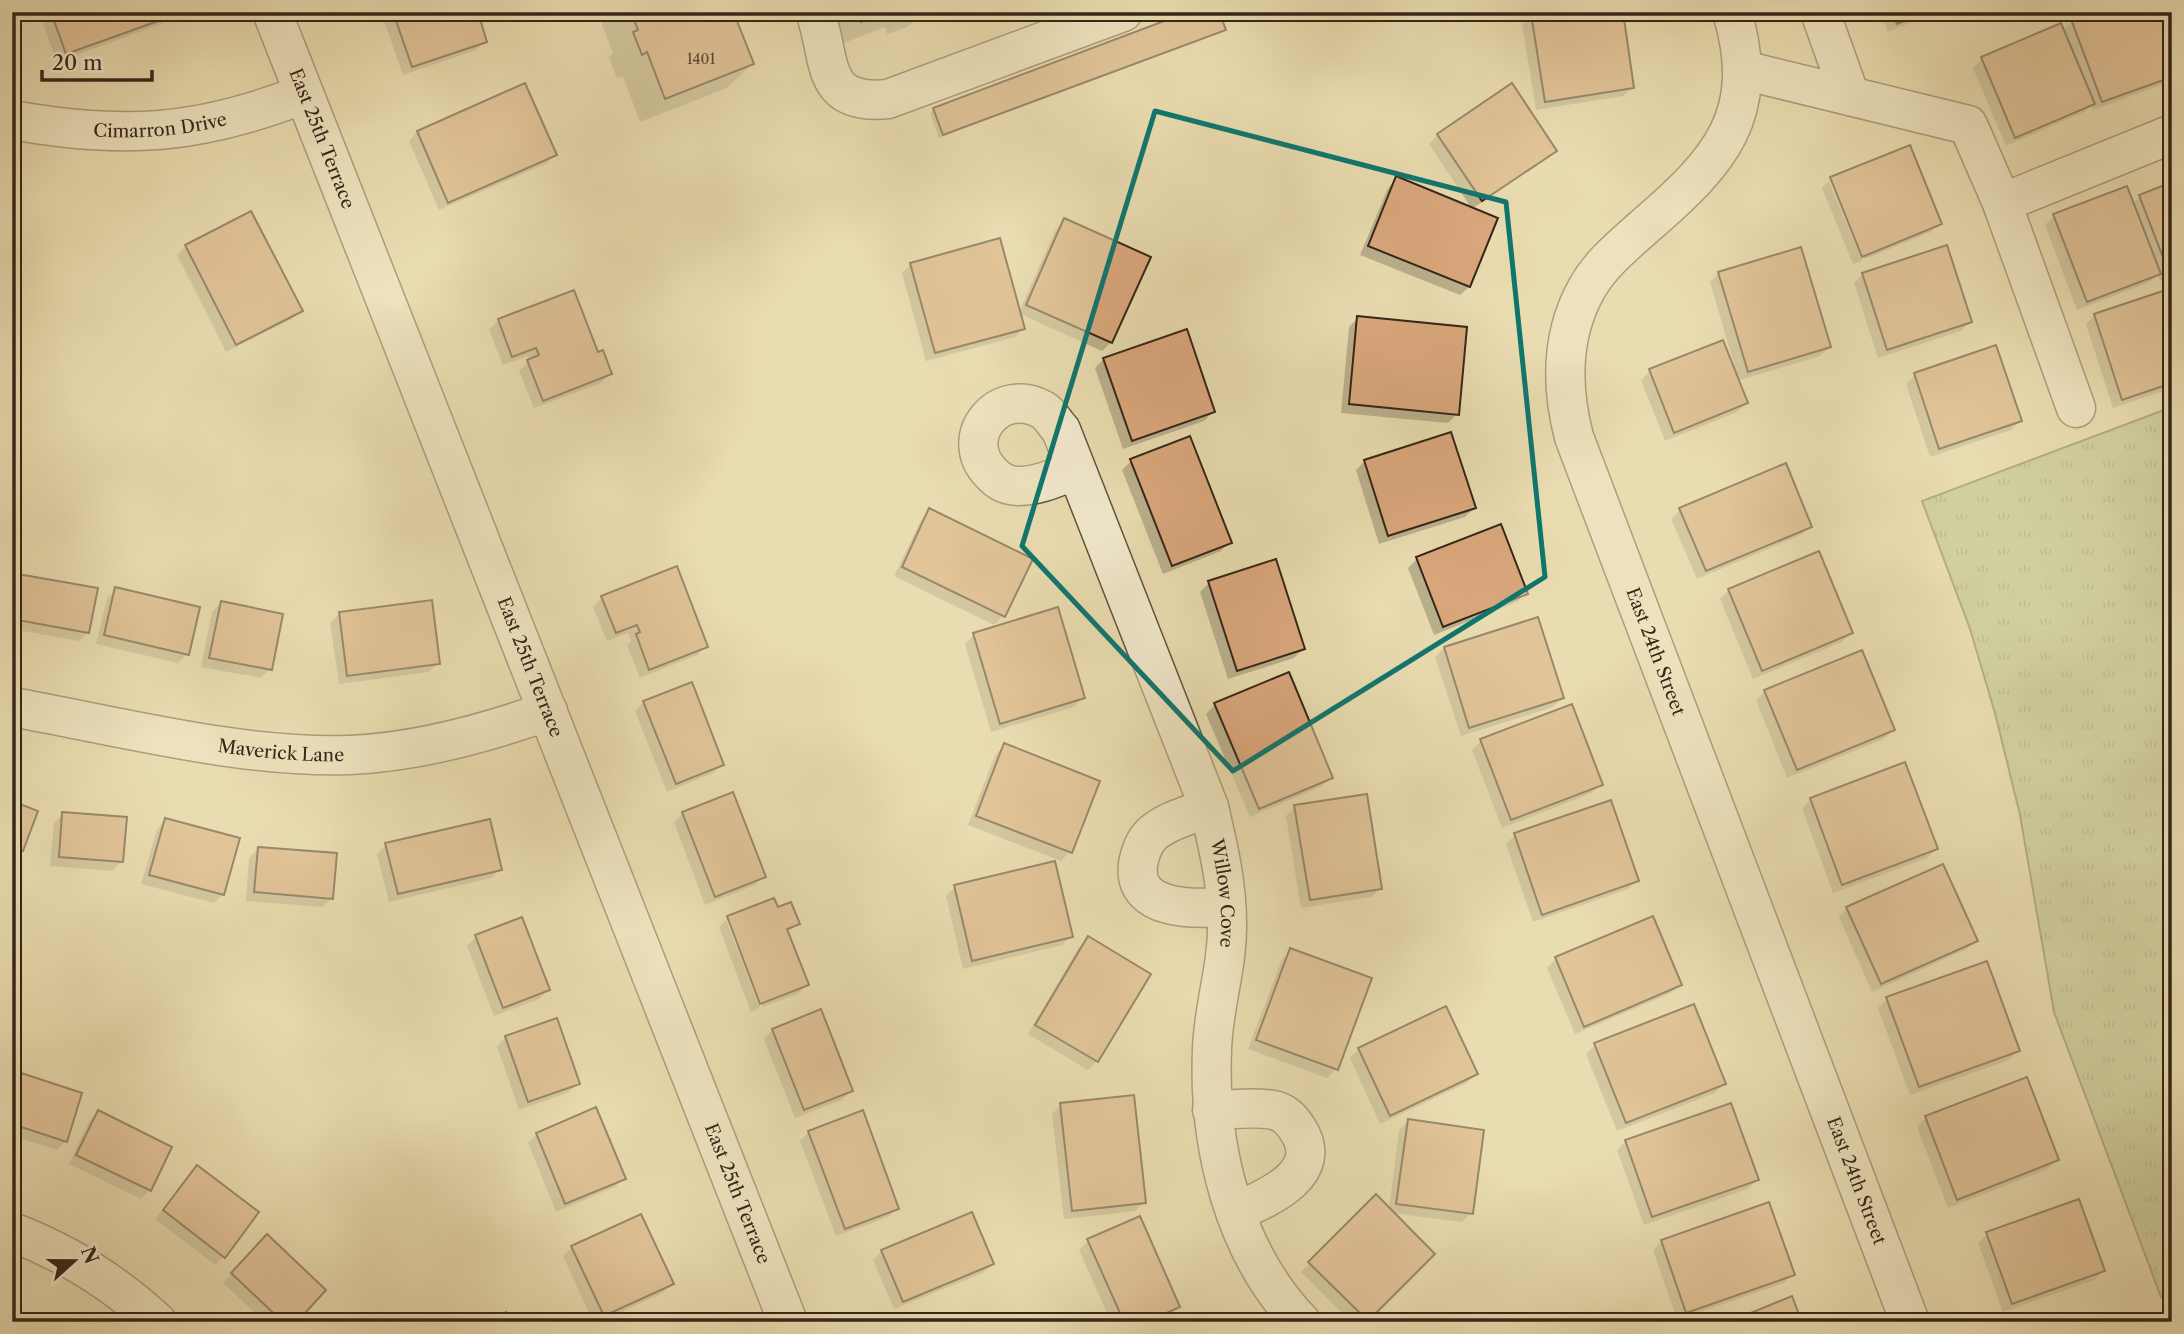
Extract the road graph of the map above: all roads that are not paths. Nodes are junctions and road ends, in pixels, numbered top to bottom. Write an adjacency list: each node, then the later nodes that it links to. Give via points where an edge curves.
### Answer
1 (272, 12): 7 (street, East 25th Terrace)
2 (815, 12): 3 (street, via 828,72 838,86 871,101 888,99)
3 (1123, 12)
4 (1732, 12): 6 (street, East 24th Street)
5 (1820, 12): 8 (street)
6 (1743, 70): 8 (street); 24 (street, East 24th Street, via 1737,116 1707,168 1610,257 1587,288 1569,335 1565,403 1574,438)
7 (304, 94): 9 (street, Cimarron Drive, via 192,128 131,134); 15 (street, East 25th Terrace)
8 (1850, 96): 11 (street, via 1968,125)
9 (12, 120)
10 (2172, 134): 11 (street)
11 (2002, 203): 12 (street)
12 (2076, 408)
13 (1076, 470): 16 (street, Willow Cove)
14 (12, 707): 15 (street, Maverick Lane, via 234,747 350,755 433,745 494,731)
15 (548, 711): 22 (street, East 25th Terrace)
16 (1209, 807): 17 (street, Willow Cove); 17 (street, via 1151,834 1141,850 1138,869 1143,886 1154,899 1193,909)
17 (1226, 907): 18 (street, Willow Cove, via 1225,966 1212,1049)
18 (1212, 1110): 19 (street, Willow Cove, via 1219,1162); 19 (street, via 1275,1110 1291,1119 1301,1135 1305,1153 1300,1172 1270,1197)
19 (1236, 1212): 23 (street, Willow Cove, via 1266,1275)
20 (12, 1231): 21 (street, via 89,1268)
21 (157, 1322)
22 (788, 1322)
23 (1301, 1322)
24 (1910, 1322)

